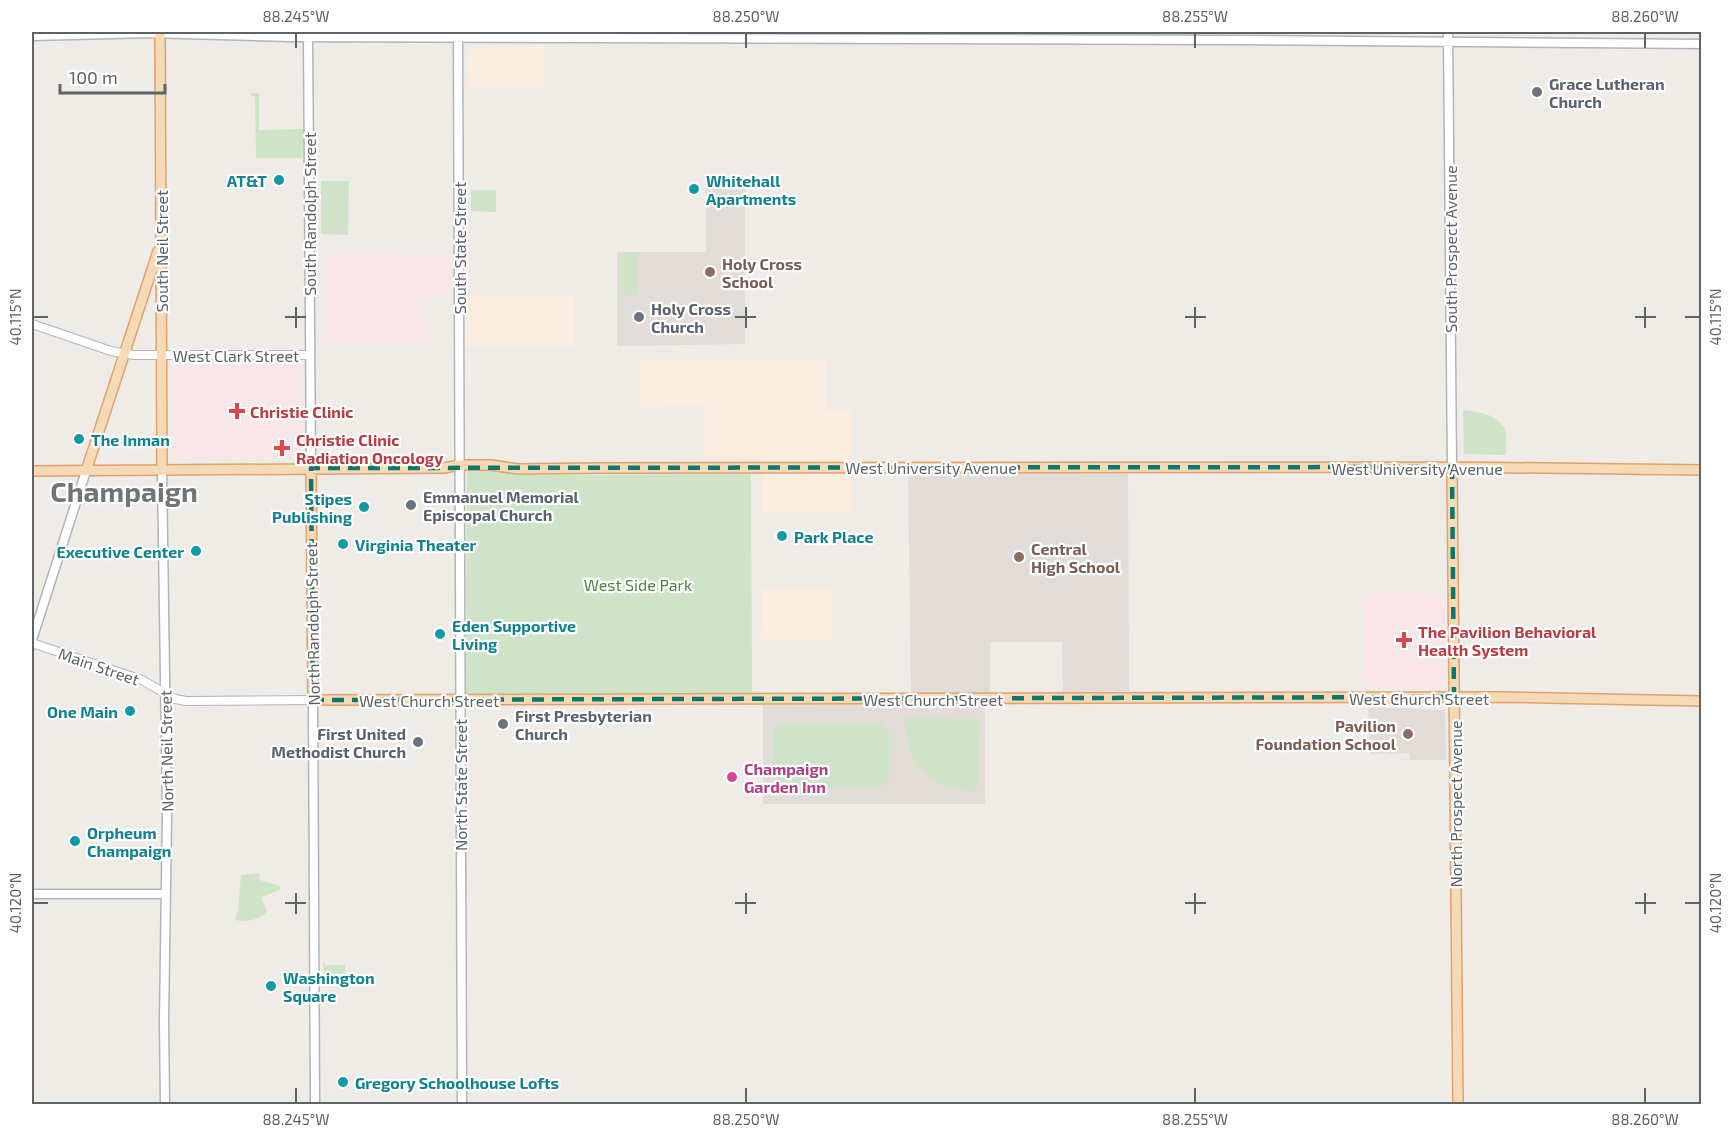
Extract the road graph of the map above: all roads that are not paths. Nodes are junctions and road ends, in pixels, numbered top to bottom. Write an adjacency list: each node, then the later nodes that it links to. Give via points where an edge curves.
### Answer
1 (160, 32): 2 (main road); 4 (main road); 7 (main road, South Neil Street)
2 (308, 34): 3 (main road); 10 (main road, South Randolph Street)
3 (458, 34): 5 (main road); 12 (main road, South State Street)
4 (32, 36)
5 (1448, 36): 6 (main road); 13 (main road, South Prospect Avenue)
6 (1701, 44)
7 (160, 244): 9 (main road); 11 (main road, South Neil Street)
8 (32, 324): 9 (street, West Clark Street)
9 (123, 353): 11 (street, West Clark Street); 18 (main road)
10 (310, 355): 11 (street, West Clark Street); 14 (main road, South Randolph Street)
11 (161, 356): 15 (main road, South Neil Street)
12 (460, 465): 13 (main road, West University Avenue, via 518,470); 14 (main road, West University Avenue); 23 (main road, North State Street)
13 (1452, 467): 16 (main road, West University Avenue); 21 (main road, North Prospect Avenue)
14 (311, 468): 15 (main road, West University Avenue); 22 (main road, North Randolph Street)
15 (162, 470): 18 (main road, West University Avenue); 20 (main road, North Neil Street)
16 (1701, 470)
17 (32, 471): 18 (main road, West University Avenue)
18 (86, 471): 19 (main road)
19 (32, 641): 20 (street, Main Street, via 142,680)
20 (165, 694): 22 (street, West Church Street, via 186,701); 26 (main road, North Neil Street)
21 (1454, 698): 23 (main road, West Church Street); 24 (main road, West Church Street); 30 (main road, North Prospect Avenue)
22 (313, 700): 23 (main road, West Church Street); 28 (main road, North Randolph Street)
23 (460, 700): 29 (main road, North State Street)
24 (1701, 701)
25 (32, 894): 26 (main road)
26 (165, 894): 27 (main road, North Neil Street)
27 (165, 1104)
28 (315, 1104)
29 (462, 1104)
30 (1458, 1104)

